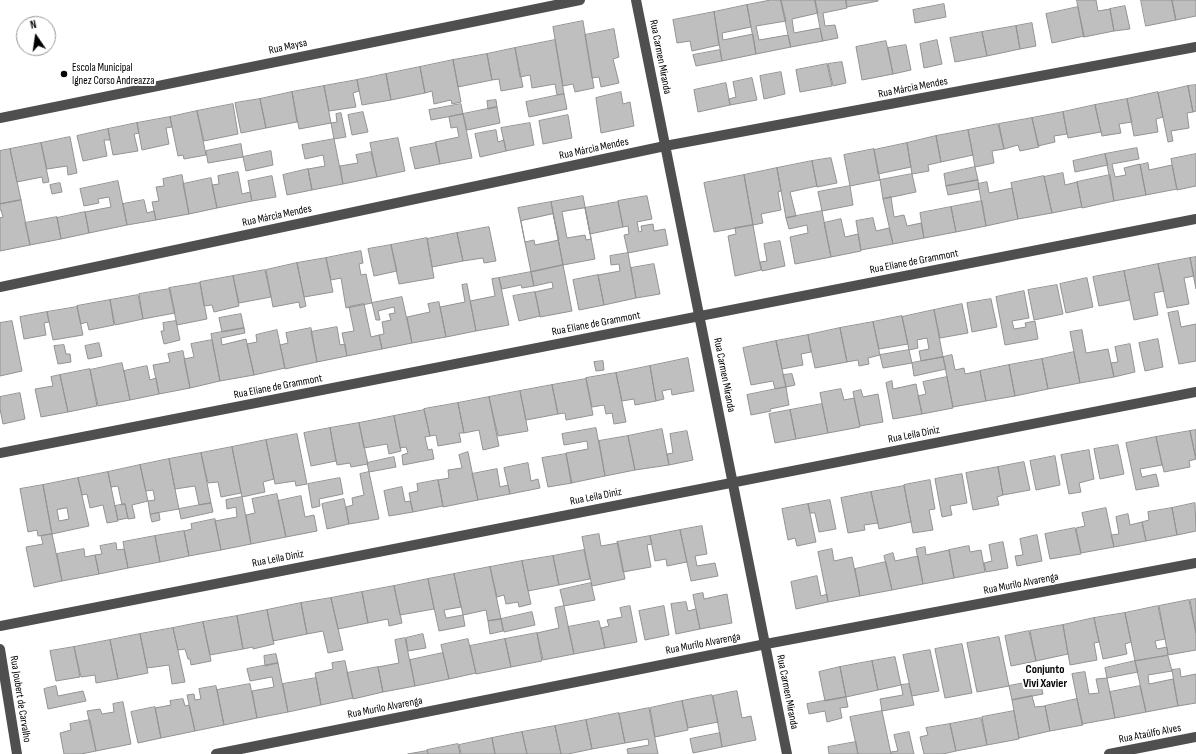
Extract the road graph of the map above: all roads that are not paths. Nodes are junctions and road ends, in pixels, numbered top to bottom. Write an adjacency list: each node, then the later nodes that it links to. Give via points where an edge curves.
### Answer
1 (580, 0): 4 (street, Rua Maysa)
2 (636, 0): 5 (street, Rua Carmen Miranda)
3 (1196, 47): 5 (street, Rua Márcia Mendes)
4 (0, 118)
5 (666, 146): 7 (street, Rua Márcia Mendes); 8 (street, Rua Carmen Miranda)
6 (1196, 219): 8 (street, Rua Eliane de Grammont)
7 (0, 287)
8 (700, 316): 10 (street, Rua Eliane de Grammont); 11 (street, Rua Carmen Miranda)
9 (1196, 392): 11 (street, Rua Leila Diniz)
10 (0, 453)
11 (733, 482): 13 (street, Rua Leila Diniz); 14 (street, Rua Carmen Miranda)
12 (1196, 563): 14 (street, Rua Murilo Alvarenga)
13 (0, 626)
14 (766, 644): 18 (street, Rua Murilo Alvarenga); 19 (street, Rua Carmen Miranda)
15 (0, 649): 17 (street, Rua Joubert de Carvalho)
16 (1196, 737): 20 (street, Rua Ataúlfo Alves)
17 (17, 754)
18 (216, 754)
19 (787, 754)
20 (1110, 754)

